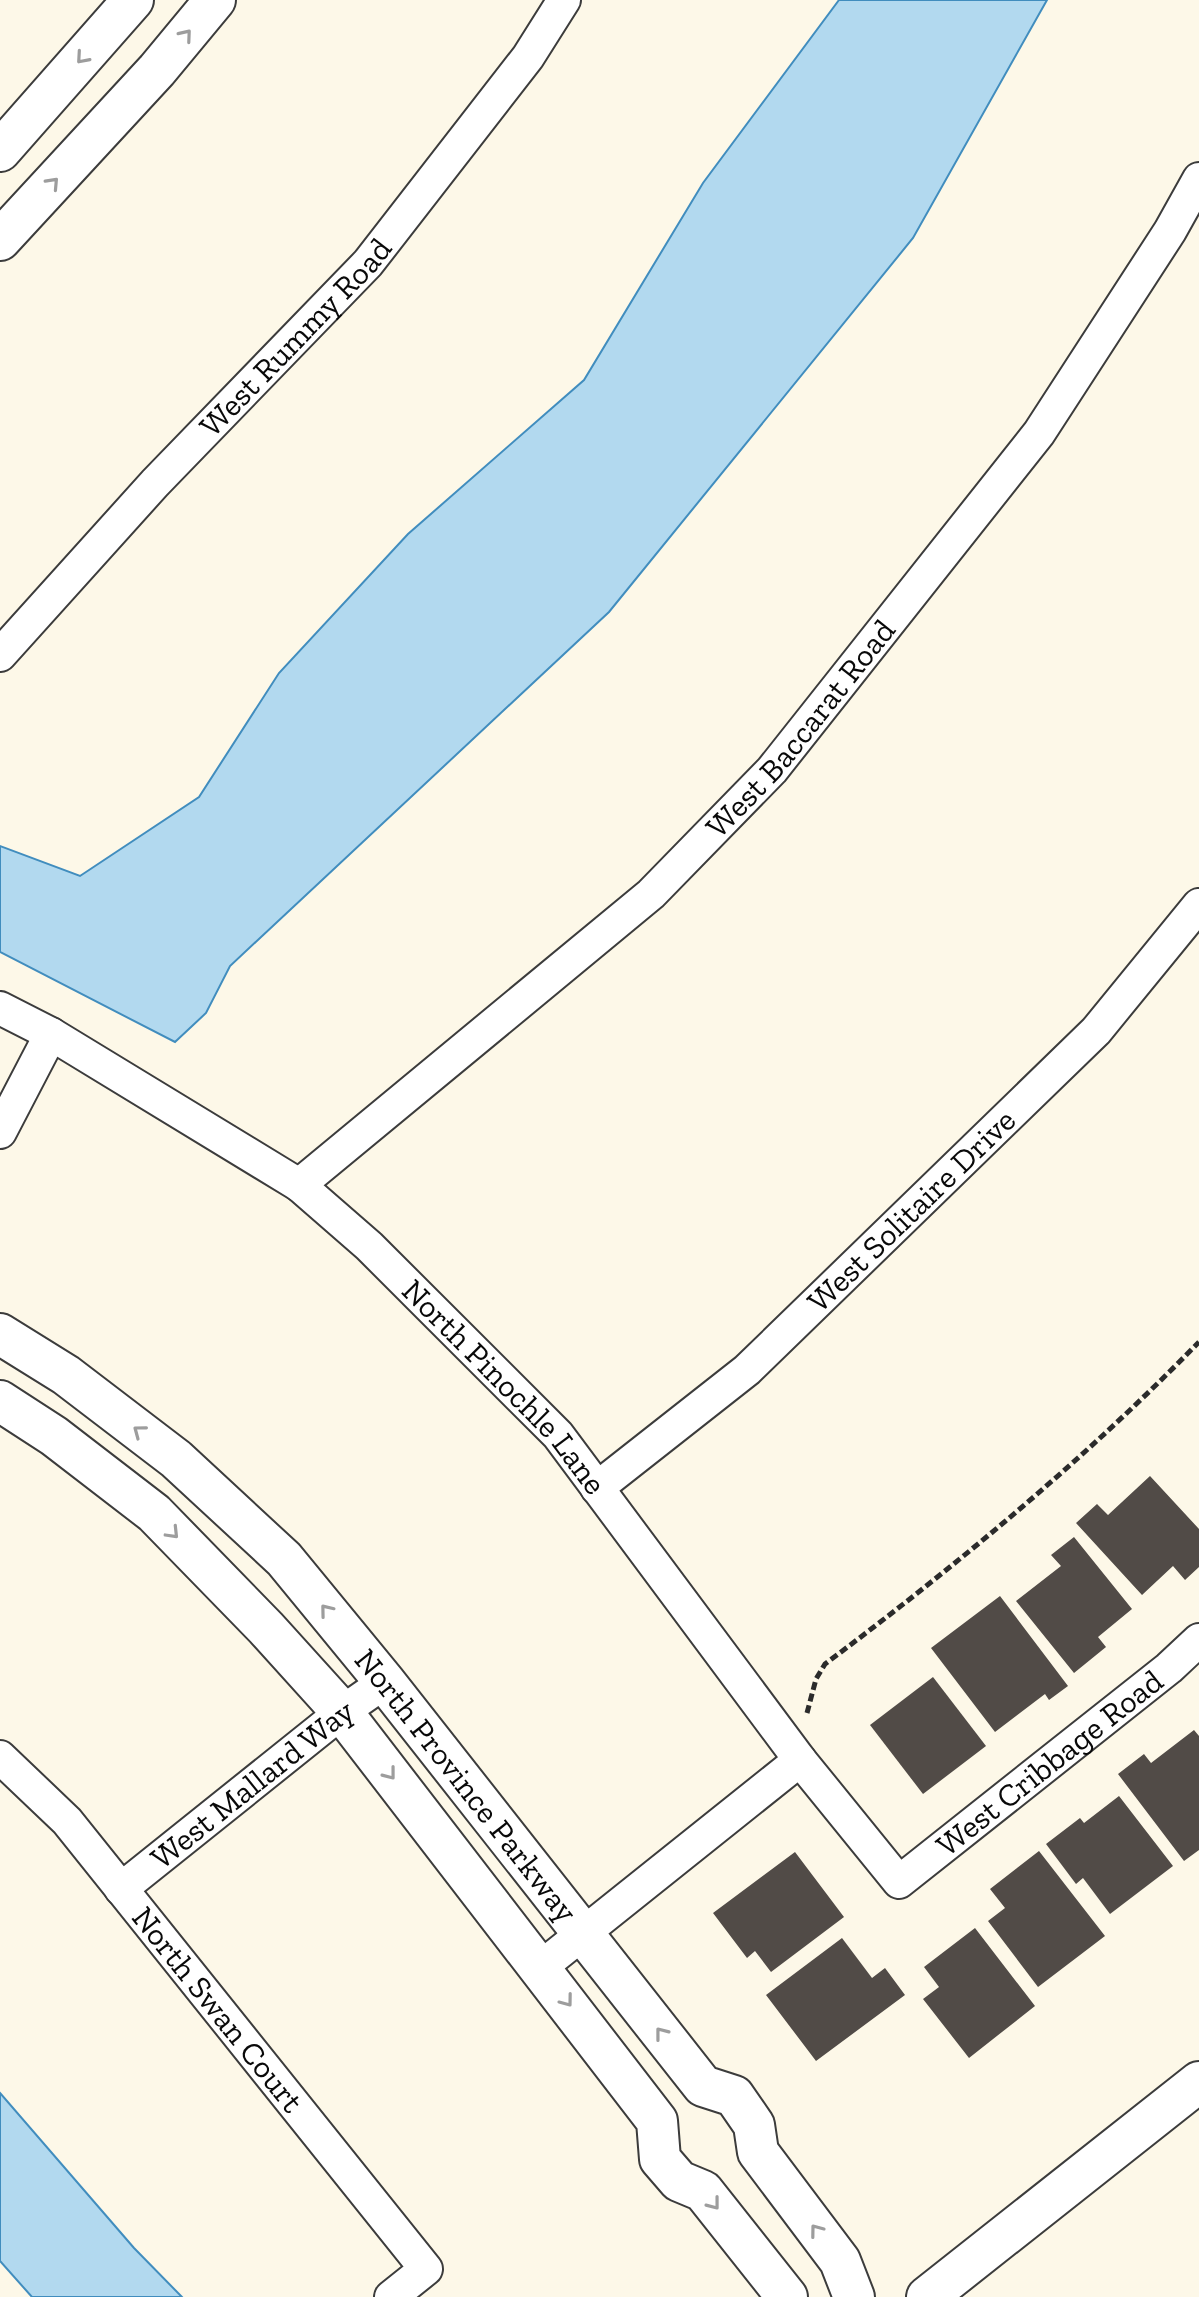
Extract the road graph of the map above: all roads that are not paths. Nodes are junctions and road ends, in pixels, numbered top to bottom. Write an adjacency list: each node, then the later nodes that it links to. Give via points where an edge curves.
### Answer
1 (133, 0): 4 (street, one-way to 4)
2 (215, 0): 6 (street, one-way to 2)
3 (564, 0): 7 (street, West Rummy Road, via 528,57 368,263 155,483)
4 (0, 151)
5 (1199, 179): 12 (street, West Baccarat Road, via 1039,433 772,770 651,894)
6 (0, 240)
7 (0, 655)
8 (1199, 905): 15 (street, West Solitaire Drive, via 1096,1031 837,1283 747,1370)
9 (0, 1008): 10 (street, North Pinochle Lane)
10 (51, 1034): 11 (street); 12 (street, North Pinochle Lane)
11 (0, 1132)
12 (299, 1185): 15 (street, North Pinochle Lane, via 369,1246 558,1435)
13 (0, 1334): 17 (street, North Province Parkway, one-way to 13, via 284,1559 176,1459 66,1375)
14 (0, 1401): 18 (street, North Province Parkway, one-way to 18, via 154,1513)
15 (597, 1488): 19 (street, North Pinochle Lane)
16 (1199, 1640): 21 (street, West Cribbage Road)
17 (385, 1682): 18 (street, West Mallard Way); 23 (street, North Province Parkway)
18 (342, 1712): 22 (street, West Mallard Way); 24 (street, North Province Parkway, one-way to 24)
19 (791, 1748): 21 (street, North Pinochle Lane); 23 (street)
20 (0, 1757): 22 (street, North Swan Court, via 67,1821)
21 (899, 1882)
22 (121, 1889): 26 (street, North Swan Court, via 426,2269)
23 (583, 1935): 24 (street); 28 (street, North Province Parkway, one-way to 23, via 840,2261 758,2152 754,2125 734,2096 703,2086)
24 (541, 1967): 27 (street, North Province Parkway, one-way to 27, via 657,2121 660,2159 679,2181 703,2191)
25 (1199, 2082): 29 (street)
26 (391, 2297)
27 (787, 2297)
28 (854, 2297)
29 (927, 2297)

